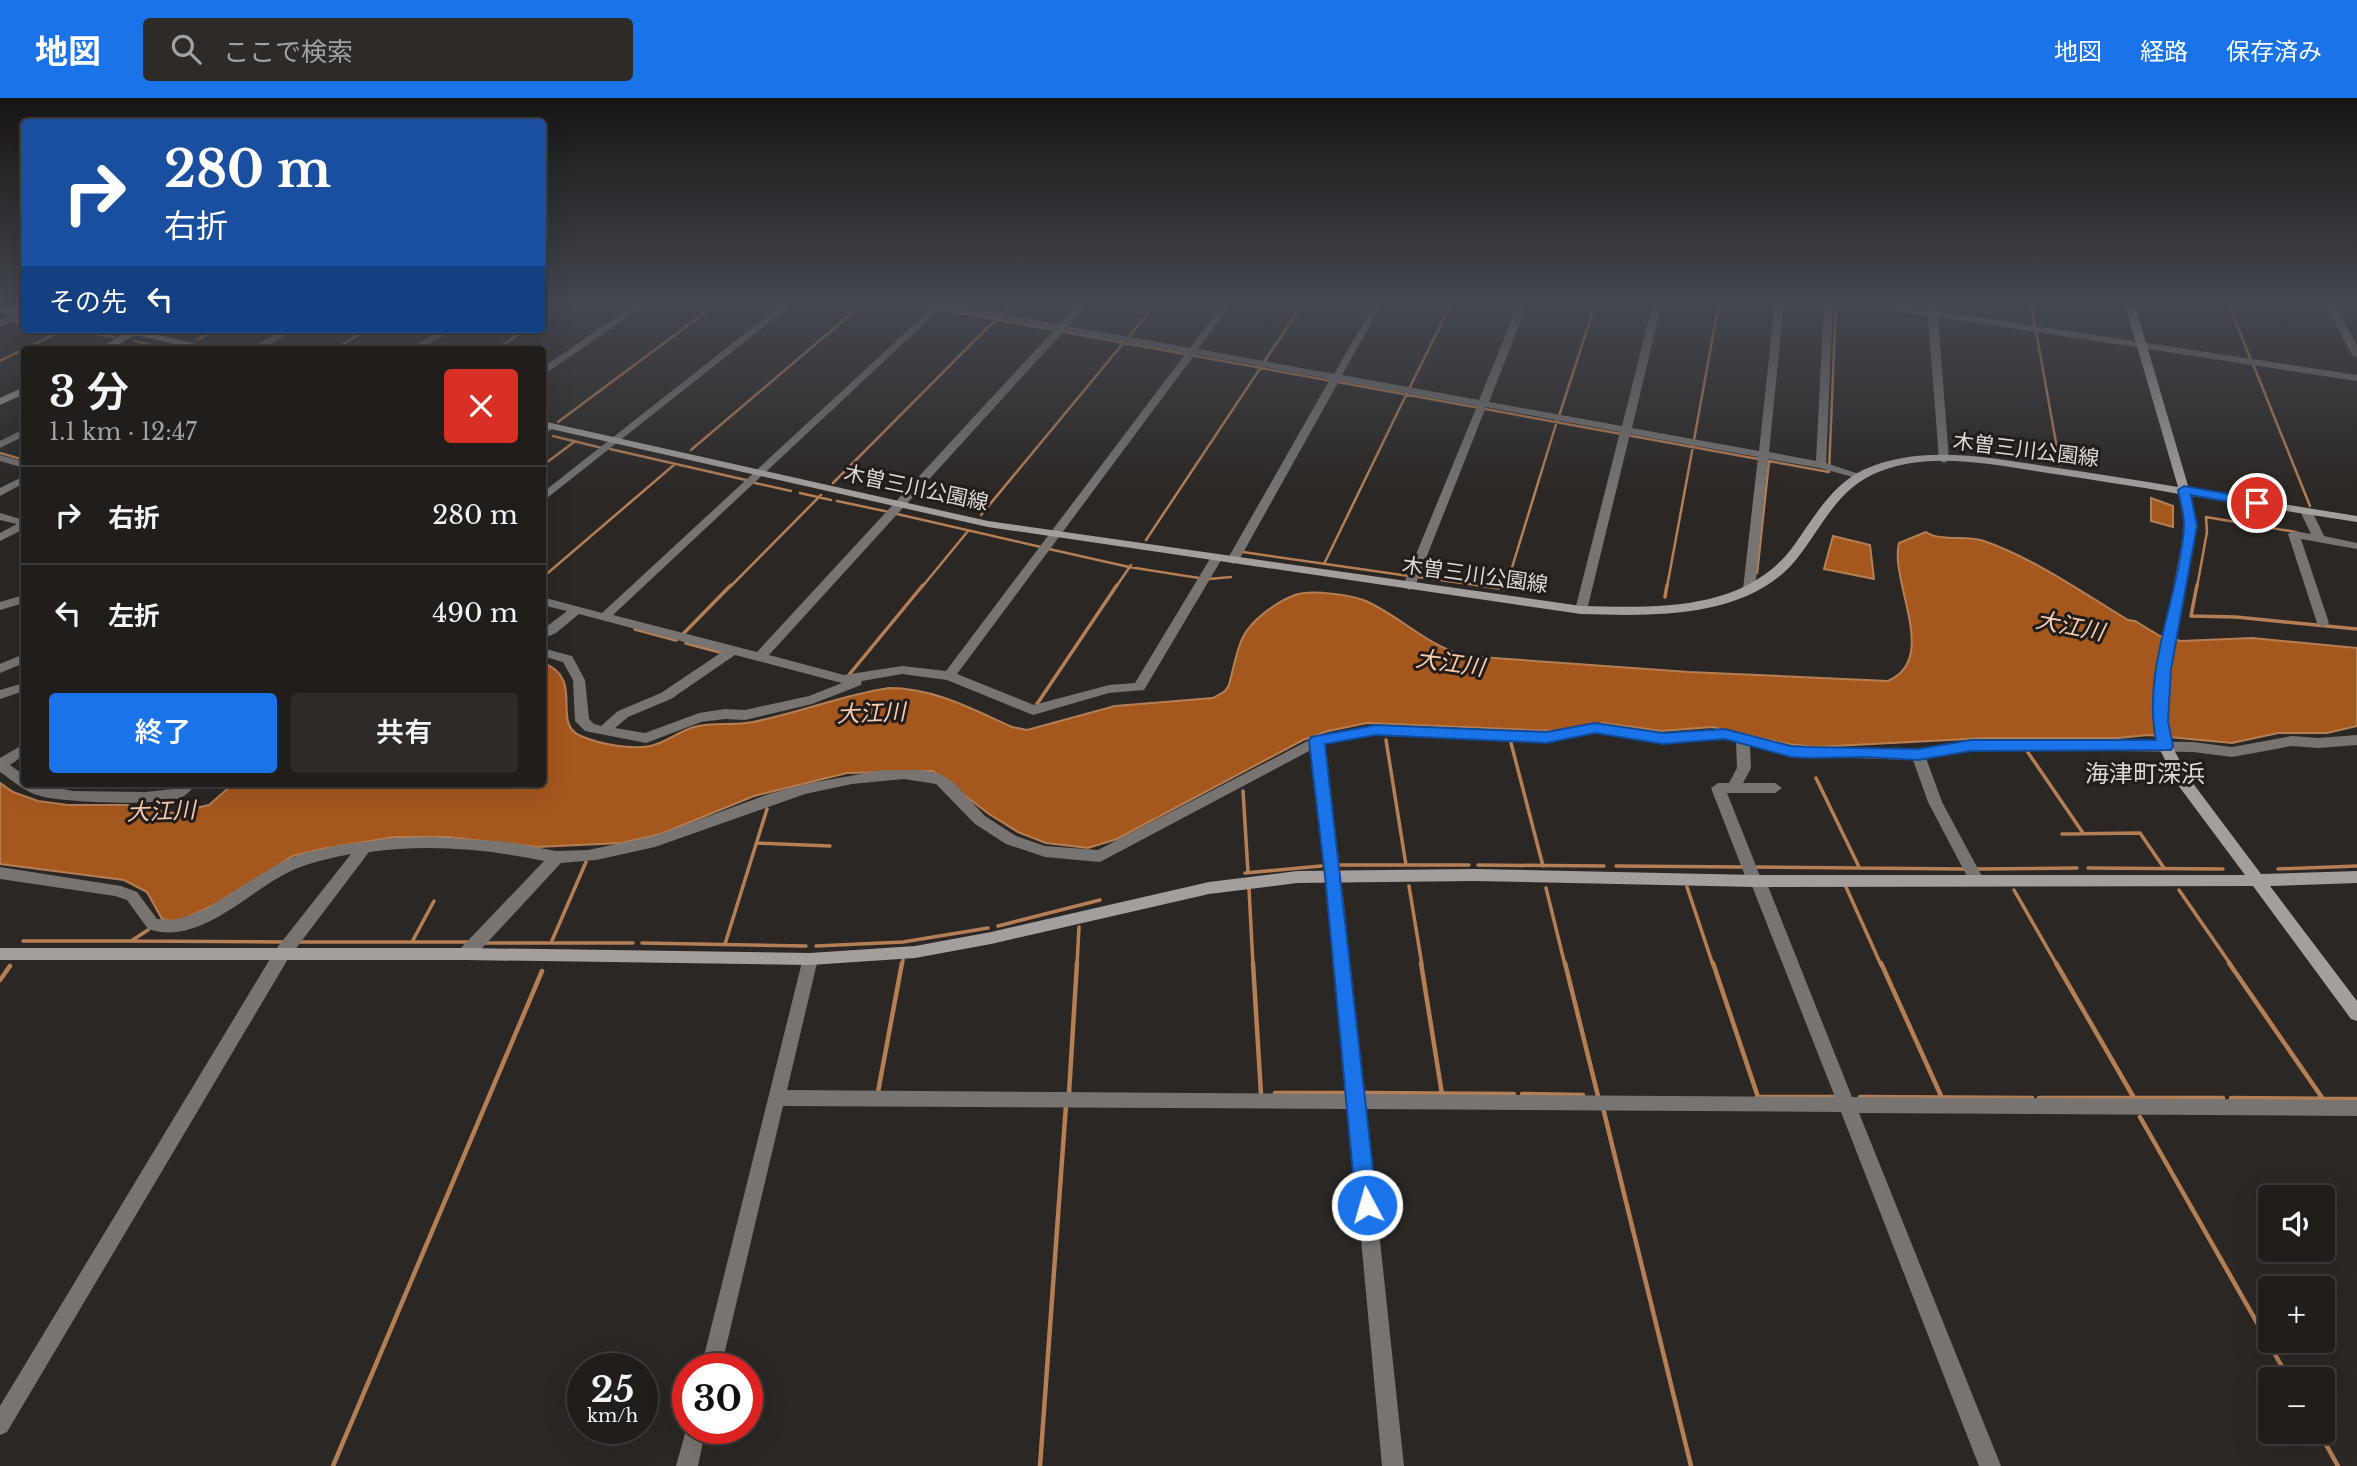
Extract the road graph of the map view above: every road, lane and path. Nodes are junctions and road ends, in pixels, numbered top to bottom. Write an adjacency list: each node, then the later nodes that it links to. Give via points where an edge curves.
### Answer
1 (710, 366): 22 (street)
2 (875, 366): 29 (street)
3 (1026, 366): 35 (street)
4 (1180, 366): 41 (street)
5 (1258, 366): 15 (street)
6 (1342, 366): 15 (street)
7 (1498, 366): 18 (street)
8 (1641, 366): 20 (street)
9 (1773, 366): 25 (street)
10 (1826, 366): 28 (street)
11 (1937, 366): 26 (street)
12 (2148, 366): 32 (street)
13 (2278, 366): 14 (street)
14 (2357, 378)
15 (1334, 380): 18 (street); 46 (street)
16 (21, 392): 17 (street)
17 (0, 402)
18 (1482, 406): 20 (street); 47 (street)
19 (546, 428): 22 (street, 木曽三川公園線)
20 (1624, 433): 25 (street); 53 (street)
21 (21, 434): 23 (street)
22 (615, 441): 29 (street, 木曽三川公園線); 34 (street)
23 (0, 445)
24 (0, 458): 27 (street)
25 (1763, 458): 28 (street); 48 (street)
26 (1944, 460): 30 (street, 木曽三川公園線, via 1905,461); 32 (street, 木曽三川公園線)
27 (21, 464)
28 (1822, 466): 30 (street)
29 (759, 473): 35 (street, 木曽三川公園線); 54 (street)
30 (1860, 476): 48 (street, 木曽三川公園線, via 1827,505 1788,562)
31 (21, 481): 33 (street)
32 (2184, 490): 36 (street, 木曽三川公園線); 70 (street, via 2190,526 2161,699)
33 (0, 493)
34 (546, 496)
35 (899, 505): 41 (street, 木曽三川公園線); 59 (street)
36 (2306, 511): 38 (street, 木曽三川公園線); 43 (street)
37 (0, 516): 39 (street)
38 (2357, 519)
39 (21, 523)
40 (21, 526): 42 (street)
41 (1054, 535): 45 (street, 木曽三川公園線); 63 (street)
42 (0, 538)
43 (2319, 539): 44 (street); 55 (street, via 2294,534)
44 (2357, 546)
45 (1217, 557): 46 (street, 木曽三川公園線); 63 (street, via 1139,687 1109,689 1033,710)
46 (1233, 560): 47 (street, 木曽三川公園線)
47 (1409, 586): 53 (street, 木曽三川公園線)
48 (1749, 589): 53 (street, 木曽三川公園線, via 1678,609)
49 (21, 600): 51 (street)
50 (546, 602): 52 (street)
51 (0, 606)
52 (577, 610): 54 (street); 56 (street)
53 (1581, 610)
54 (604, 617): 57 (street)
55 (2323, 622)
56 (546, 633)
57 (732, 651): 59 (street); 66 (street, via 666,696 623,714)
58 (546, 653): 66 (street, via 568,659 579,680 582,721)
59 (759, 658): 62 (street, via 844,679)
60 (21, 659): 61 (street)
61 (0, 669)
62 (873, 674): 63 (street, via 902,670); 66 (street, via 812,700 745,715 699,718 646,738)
63 (949, 676)
64 (21, 688): 65 (street)
65 (0, 695)
66 (604, 731)
67 (1743, 738): 69 (street, via 1725,734 1663,738 1595,728 1547,738 1376,730); 72 (street, via 1791,751); 77 (street, via 1744,768)
68 (2357, 740): 70 (street, via 2292,741 2232,752)
69 (1317, 741): 80 (street, via 1100,856 1039,852 1005,839 966,808 941,780 909,774 816,786 656,842); 82 (street)
70 (2164, 743): 72 (street, via 1971,746); 86 (street, via 2183,781)
71 (21, 751): 73 (street)
72 (1918, 755): 84 (street, via 1935,802)
73 (0, 765): 74 (street)
74 (21, 780)
75 (33, 787): 76 (street, via 73,796 145,797 177,794)
76 (185, 787)
77 (1733, 788): 78 (street); 85 (street, via 1718,788)
78 (1774, 788)
79 (363, 849): 80 (street, via 394,842 450,843); 81 (street, via 279,869 206,916 169,927 153,925 132,896 116,890); 88 (street)
80 (557, 857): 89 (street)
81 (0, 873)
82 (1334, 876): 85 (street); 90 (street, via 1238,883 915,952); 93 (street)
83 (2357, 877): 86 (street)
84 (1976, 880): 85 (street); 86 (street)
85 (1756, 881): 94 (street)
86 (2260, 881): 91 (street)
87 (0, 954): 88 (street)
88 (282, 954): 89 (street); 97 (street)
89 (467, 954): 90 (street)
90 (810, 959): 92 (street)
91 (2357, 1014)
92 (778, 1098): 93 (street); 96 (street)
93 (1356, 1100): 94 (street); 100 (street)
94 (1848, 1103): 95 (street); 101 (street)
95 (2357, 1108)
96 (715, 1353)
97 (0, 1425)
98 (692, 1444): 99 (street)
99 (687, 1466)
100 (1393, 1466)
101 (1990, 1466)

